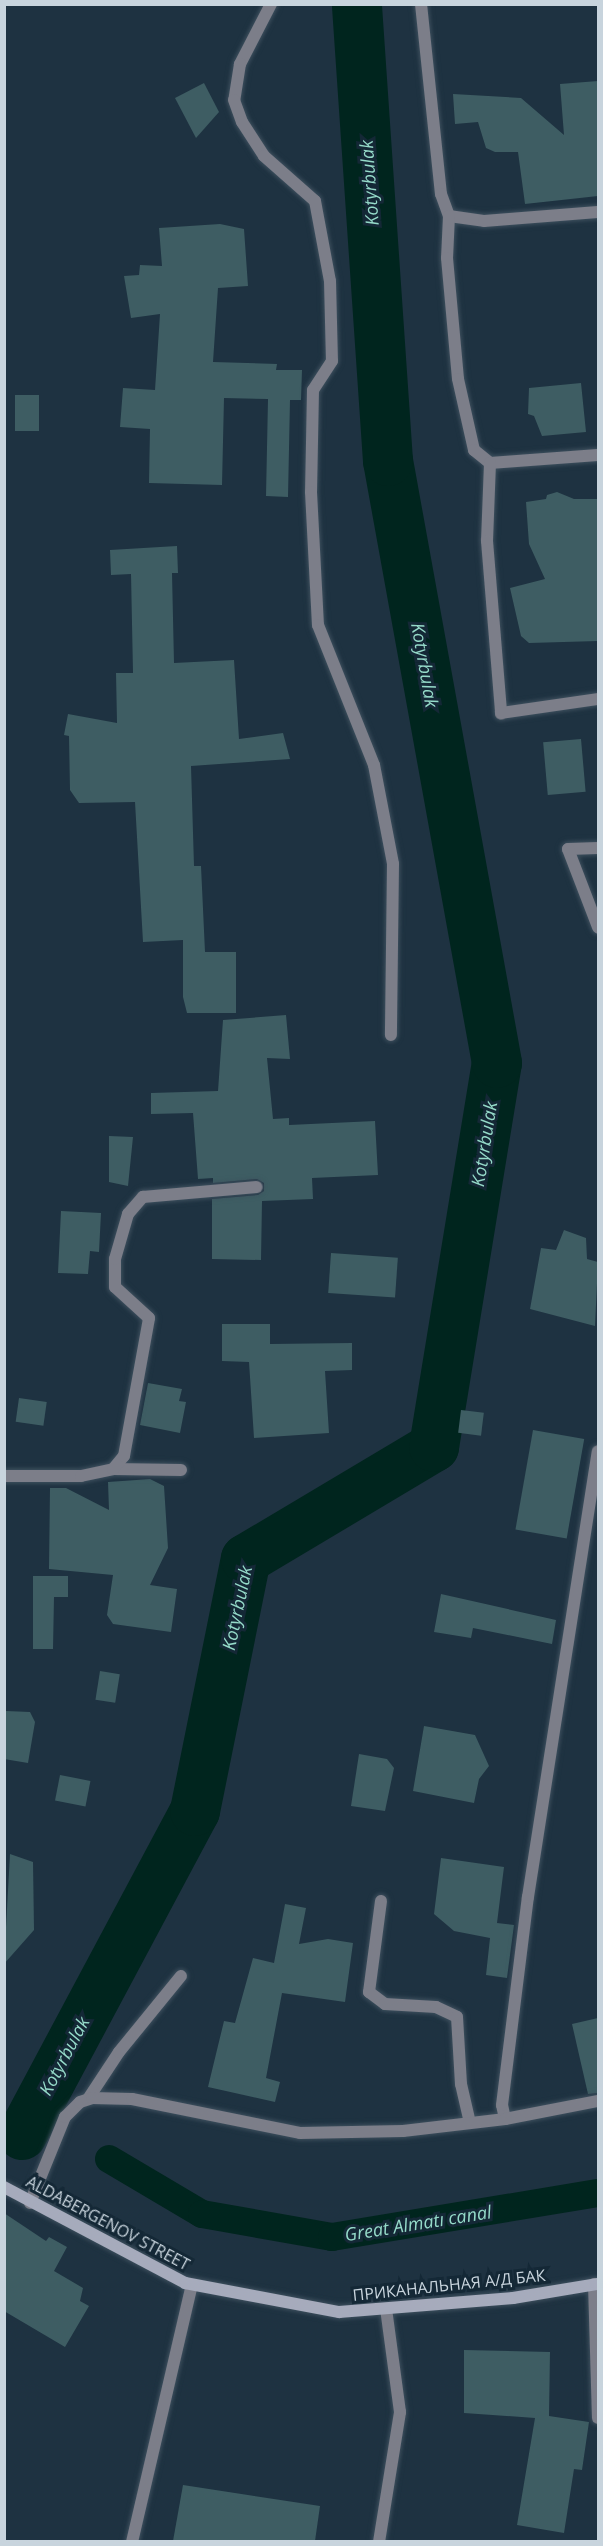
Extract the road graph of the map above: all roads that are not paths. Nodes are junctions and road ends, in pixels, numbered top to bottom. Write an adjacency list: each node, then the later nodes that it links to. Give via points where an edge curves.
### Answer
1 (271, 4): 10 (street, via 240,64 234,100 242,122 264,156 315,201 330,281 332,361 313,390 311,492 318,625 374,765 393,864)
2 (421, 4): 4 (street, via 441,194)
3 (598, 212): 4 (street, via 484,221)
4 (448, 216): 6 (street, via 447,258 458,379 474,450)
5 (598, 455): 6 (street)
6 (490, 463): 7 (street, via 487,541 501,713)
7 (598, 699)
8 (598, 848): 9 (street, via 568,849)
9 (598, 927)
10 (391, 1035)
11 (257, 1187): 13 (street, via 143,1197 128,1214 115,1259 114,1287 149,1318 148,1336 124,1456)
12 (598, 1451): 20 (street, via 528,1897 502,2105)
13 (112, 1468): 14 (street); 15 (street, via 81,1476)
14 (182, 1470)
15 (4, 1476)
16 (381, 1901): 21 (street, via 369,1992 385,2004 436,2007 457,2017 462,2084)
17 (181, 1976): 18 (street, via 119,2052)
18 (88, 2099): 21 (street, via 132,2099 300,2133 403,2132); 23 (street, via 65,2117)
19 (598, 2101): 20 (street)
20 (505, 2119): 21 (street)
21 (470, 2122)
22 (4, 2187): 23 (main road, ALDABERGENOV STREET)
23 (30, 2203): 25 (main road, ALDABERGENOV STREET)
24 (596, 2284): 26 (main road, ПРИКАНАЛЬНАЯ А/Д БАК, via 513,2298); 28 (street)
25 (192, 2285): 27 (main road, ALDABERGENOV STREET); 29 (street)
26 (386, 2308): 27 (main road, ПРИКАНАЛЬНАЯ А/Д БАК); 30 (street, via 400,2412)
27 (339, 2312)
28 (598, 2418)
29 (132, 2541)
30 (379, 2541)

